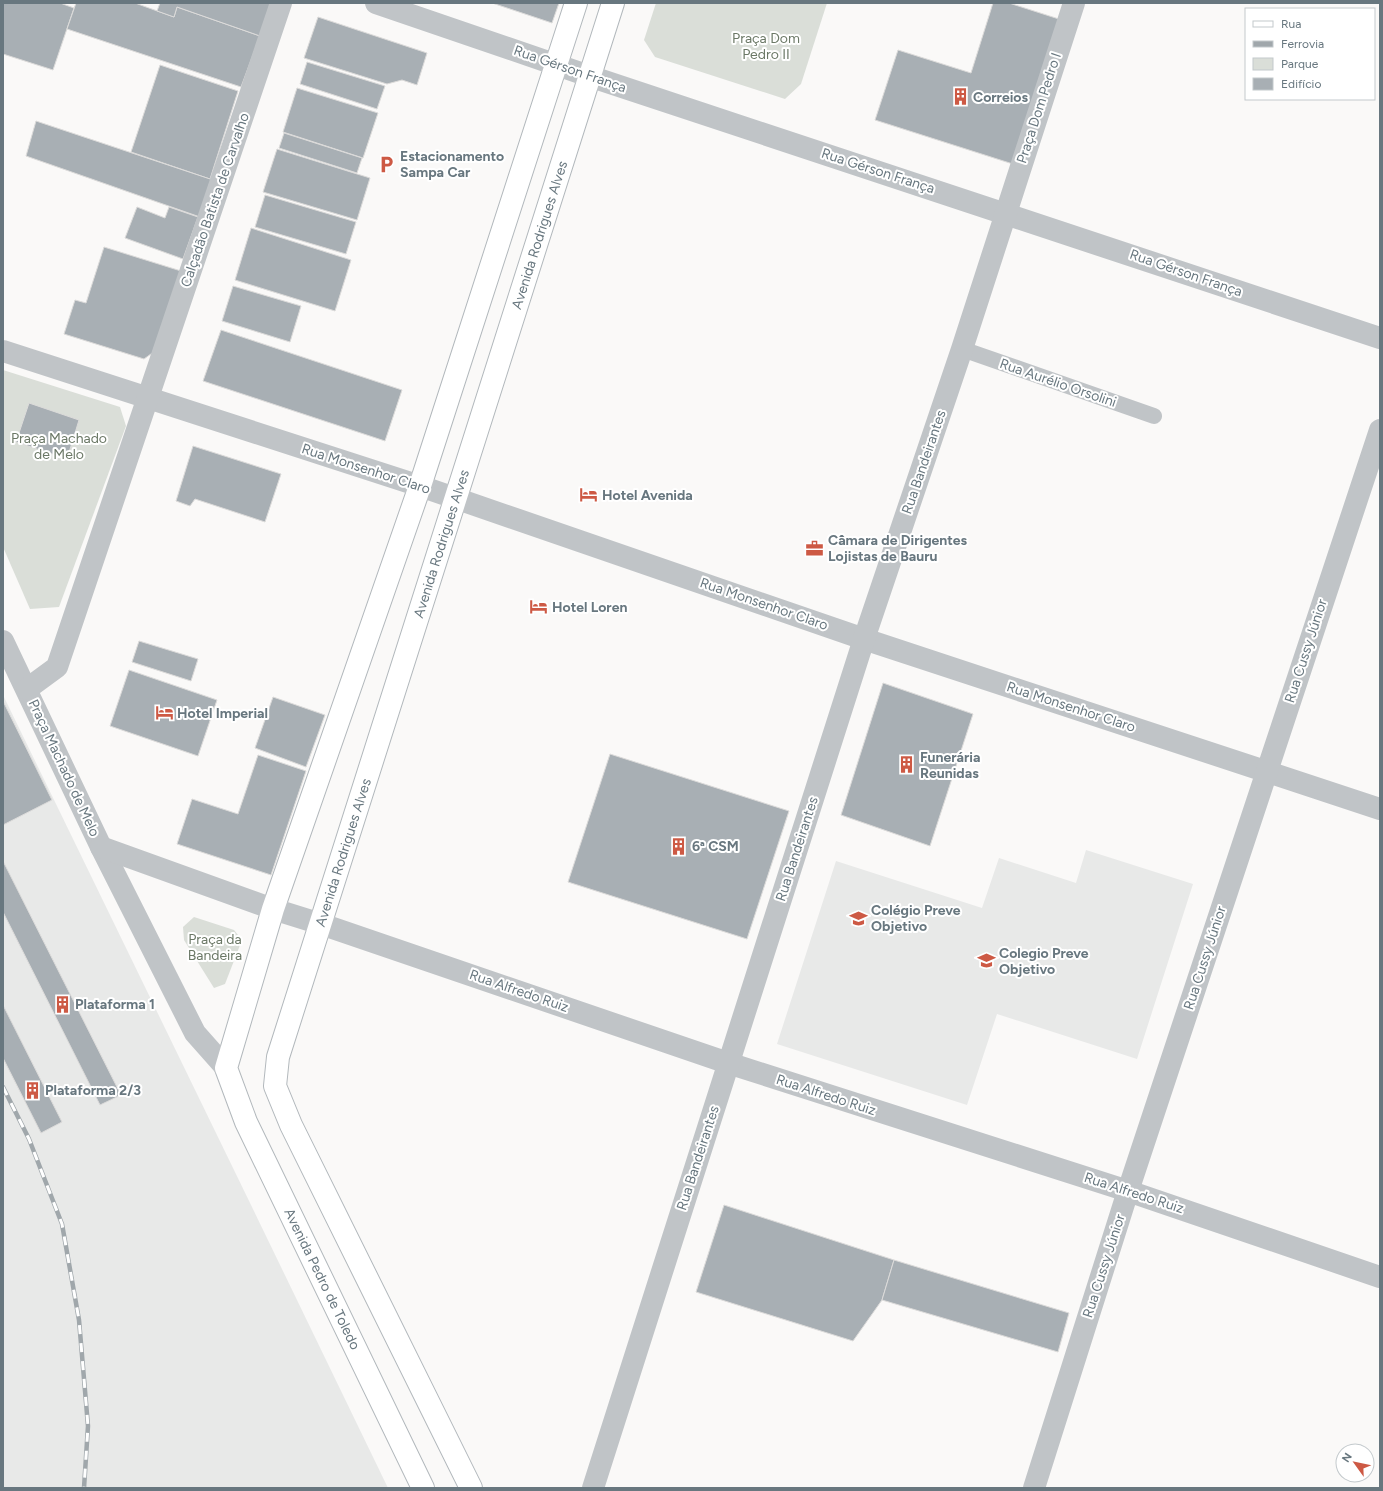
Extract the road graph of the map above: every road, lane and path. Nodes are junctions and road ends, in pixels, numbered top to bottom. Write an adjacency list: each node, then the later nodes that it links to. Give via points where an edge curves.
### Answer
1 (281, 3): 12 (street, Calçadão Batista de Carvalho)
2 (376, 3): 6 (street, Rua Gérson França)
3 (576, 3): 6 (main road)
4 (613, 3): 7 (main road, Avenida Rodrigues Alves)
5 (1074, 3): 8 (street, Praça Dom Pedro I)
6 (556, 64): 7 (street, Rua Gérson França); 15 (main road)
7 (589, 76): 8 (street, Rua Gérson França); 16 (main road, Avenida Rodrigues Alves)
8 (1005, 212): 9 (street, Rua Gérson França); 10 (street, Rua Bandeirantes)
9 (1380, 338)
10 (962, 349): 13 (lane, Rua Aurélio Orsolini); 17 (street, Rua Bandeirantes)
11 (3, 351): 12 (street)
12 (149, 397): 15 (street, Rua Monsenhor Claro); 19 (street, Praça Machado de Melo, via 57,667)
13 (1154, 416)
14 (1380, 430): 20 (street, Rua Cussy Júnior)
15 (420, 486): 16 (street, Rua Monsenhor Claro); 23 (main road)
16 (454, 499): 17 (street, Rua Monsenhor Claro); 24 (main road, Avenida Rodrigues Alves)
17 (864, 639): 20 (street, Rua Monsenhor Claro); 25 (street, Rua Bandeirantes)
18 (3, 641): 19 (street, Praça Machado de Melo)
19 (26, 689): 22 (street, Praça Machado de Melo)
20 (1266, 771): 21 (street, Rua Monsenhor Claro); 27 (street, Rua Cussy Júnior)
21 (1380, 809)
22 (101, 847): 23 (street); 26 (street, via 195,1033)
23 (273, 909): 24 (street, Rua Alfredo Ruiz); 26 (main road)
24 (321, 924): 25 (street, Rua Alfredo Ruiz); 30 (main road, Avenida Rodrigues Alves, via 278,1057 275,1086 295,1132)
25 (728, 1063): 27 (street, Rua Alfredo Ruiz); 31 (street, Rua Bandeirantes)
26 (226, 1068): 29 (main road, Avenida Pedro de Toledo, via 246,1122)
27 (1128, 1191): 28 (street, Rua Alfredo Ruiz); 32 (street, Rua Cussy Júnior)
28 (1380, 1277)
29 (423, 1488)
30 (472, 1488)
31 (593, 1488)
32 (1034, 1488)

